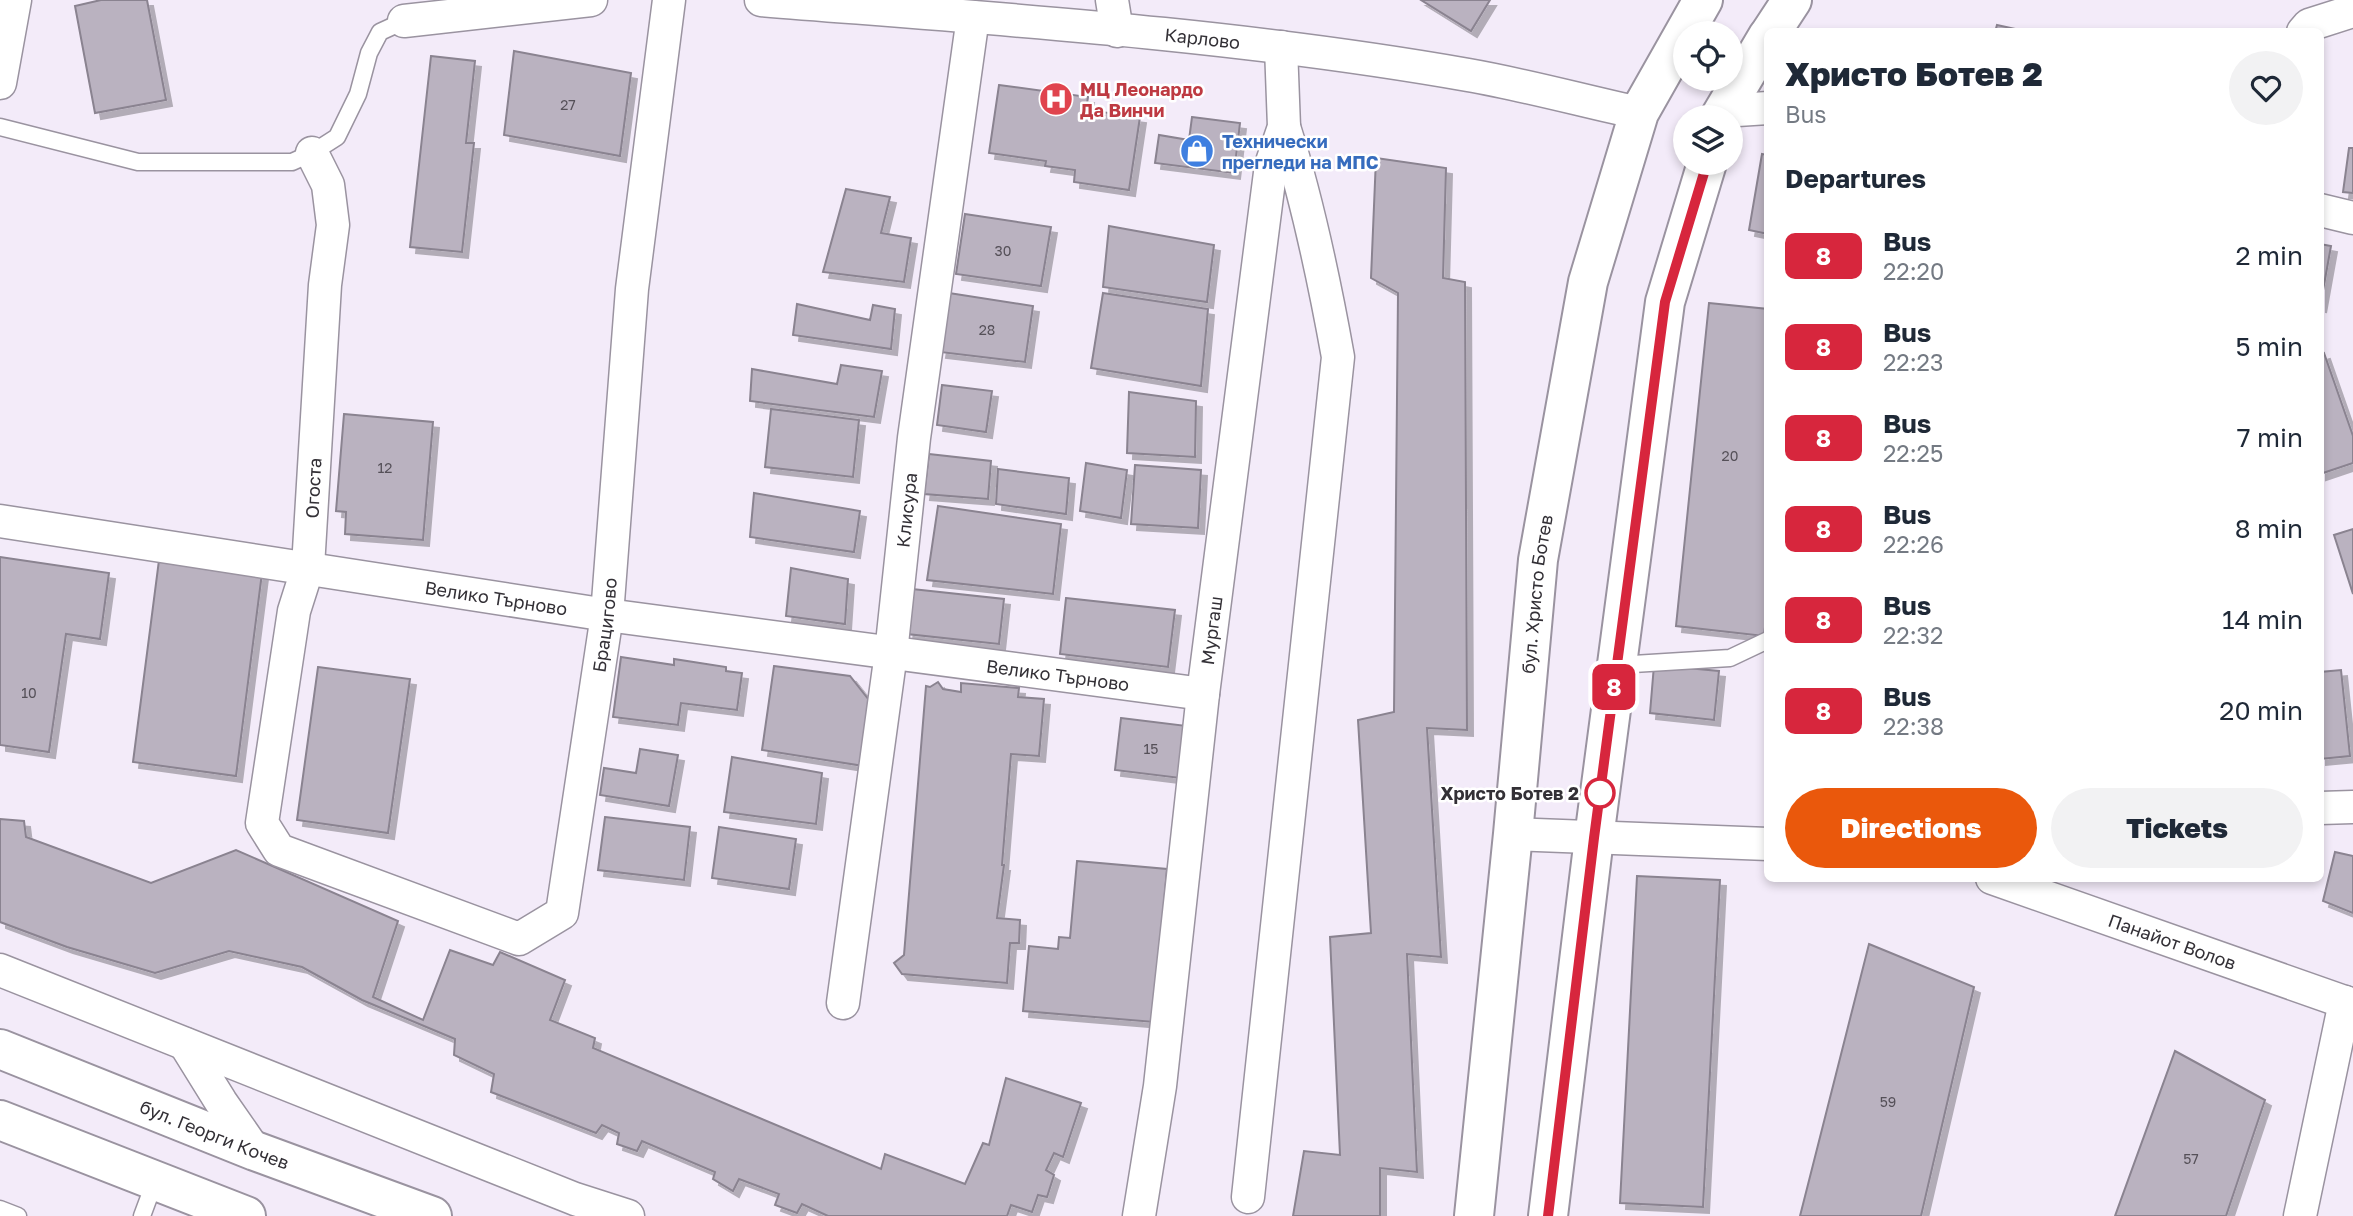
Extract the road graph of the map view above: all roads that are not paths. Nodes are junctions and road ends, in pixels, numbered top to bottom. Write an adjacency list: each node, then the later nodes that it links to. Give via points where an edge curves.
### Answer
1 (15, 0): 16 (street)
2 (591, 0): 10 (street)
3 (669, 0): 29 (street, Брацигово, via 632,289)
4 (761, 0): 8 (street, Карлово)
5 (1112, 0): 13 (street)
6 (1703, 0): 20 (main road, бул. Христо Ботев)
7 (1792, 0): 11 (main road)
8 (971, 9): 13 (street, Карлово); 31 (street, Клисура, via 914,438)
9 (2353, 11): 12 (street)
10 (404, 21): 23 (lane, via 380,32 337,136)
11 (1774, 28)
12 (2306, 28)
13 (1117, 31): 15 (street, Карлово)
14 (1764, 43): 17 (main road)
15 (1282, 47): 20 (street, Карлово, via 1469,75); 22 (street, Мургаш)
16 (0, 83)
17 (1726, 105)
18 (1764, 109): 19 (street)
19 (1743, 111)
20 (1639, 113): 37 (main road, бул. Христо Ботев, via 1588,282 1540,547)
21 (0, 127): 23 (lane, via 138,162 292,162)
22 (1284, 127): 33 (street, Мургаш, via 1271,165); 49 (street, via 1316,241 1338,358)
23 (312, 153): 28 (street, Огоста, via 328,185 333,225 325,285)
24 (1703, 175): 32 (main road, via 1665,302)
25 (2324, 212): 26 (street)
26 (2353, 218)
27 (0, 521): 28 (street, Велико Търново)
28 (308, 568): 29 (street, Велико Търново); 36 (street, Огоста, via 294,611)
29 (607, 615): 31 (street, Велико Търново); 36 (street, Брацигово, via 562,913 519,939 279,850)
30 (1764, 642): 32 (lane, via 1730,658)
31 (891, 653): 33 (street, Велико Търново); 42 (street, Клисура)
32 (1617, 665): 38 (main road)
33 (1203, 694): 56 (street, Мургаш, via 1160,1086)
34 (2353, 807): 35 (street)
35 (2324, 808)
36 (262, 823)
37 (1513, 834): 38 (street); 57 (main road, бул. Христо Ботев)
38 (1594, 838): 39 (street); 58 (main road)
39 (1764, 844)
40 (2003, 882): 43 (street, Панайот Волов)
41 (0, 970): 44 (street)
42 (843, 1003)
43 (2349, 1004): 59 (street)
44 (185, 1044): 47 (street); 55 (street)
45 (0, 1049): 47 (main road, бул. Георги Кочев)
46 (0, 1120): 48 (main road)
47 (255, 1151): 54 (main road, бул. Георги Кочев)
48 (155, 1181): 52 (lane); 53 (main road)
49 (1248, 1197)
50 (0, 1209): 51 (lane)
51 (18, 1216)
52 (142, 1216)
53 (246, 1216)
54 (432, 1216)
55 (628, 1216)
56 (1139, 1216)
57 (1474, 1216)
58 (1548, 1216)
59 (2300, 1216)

